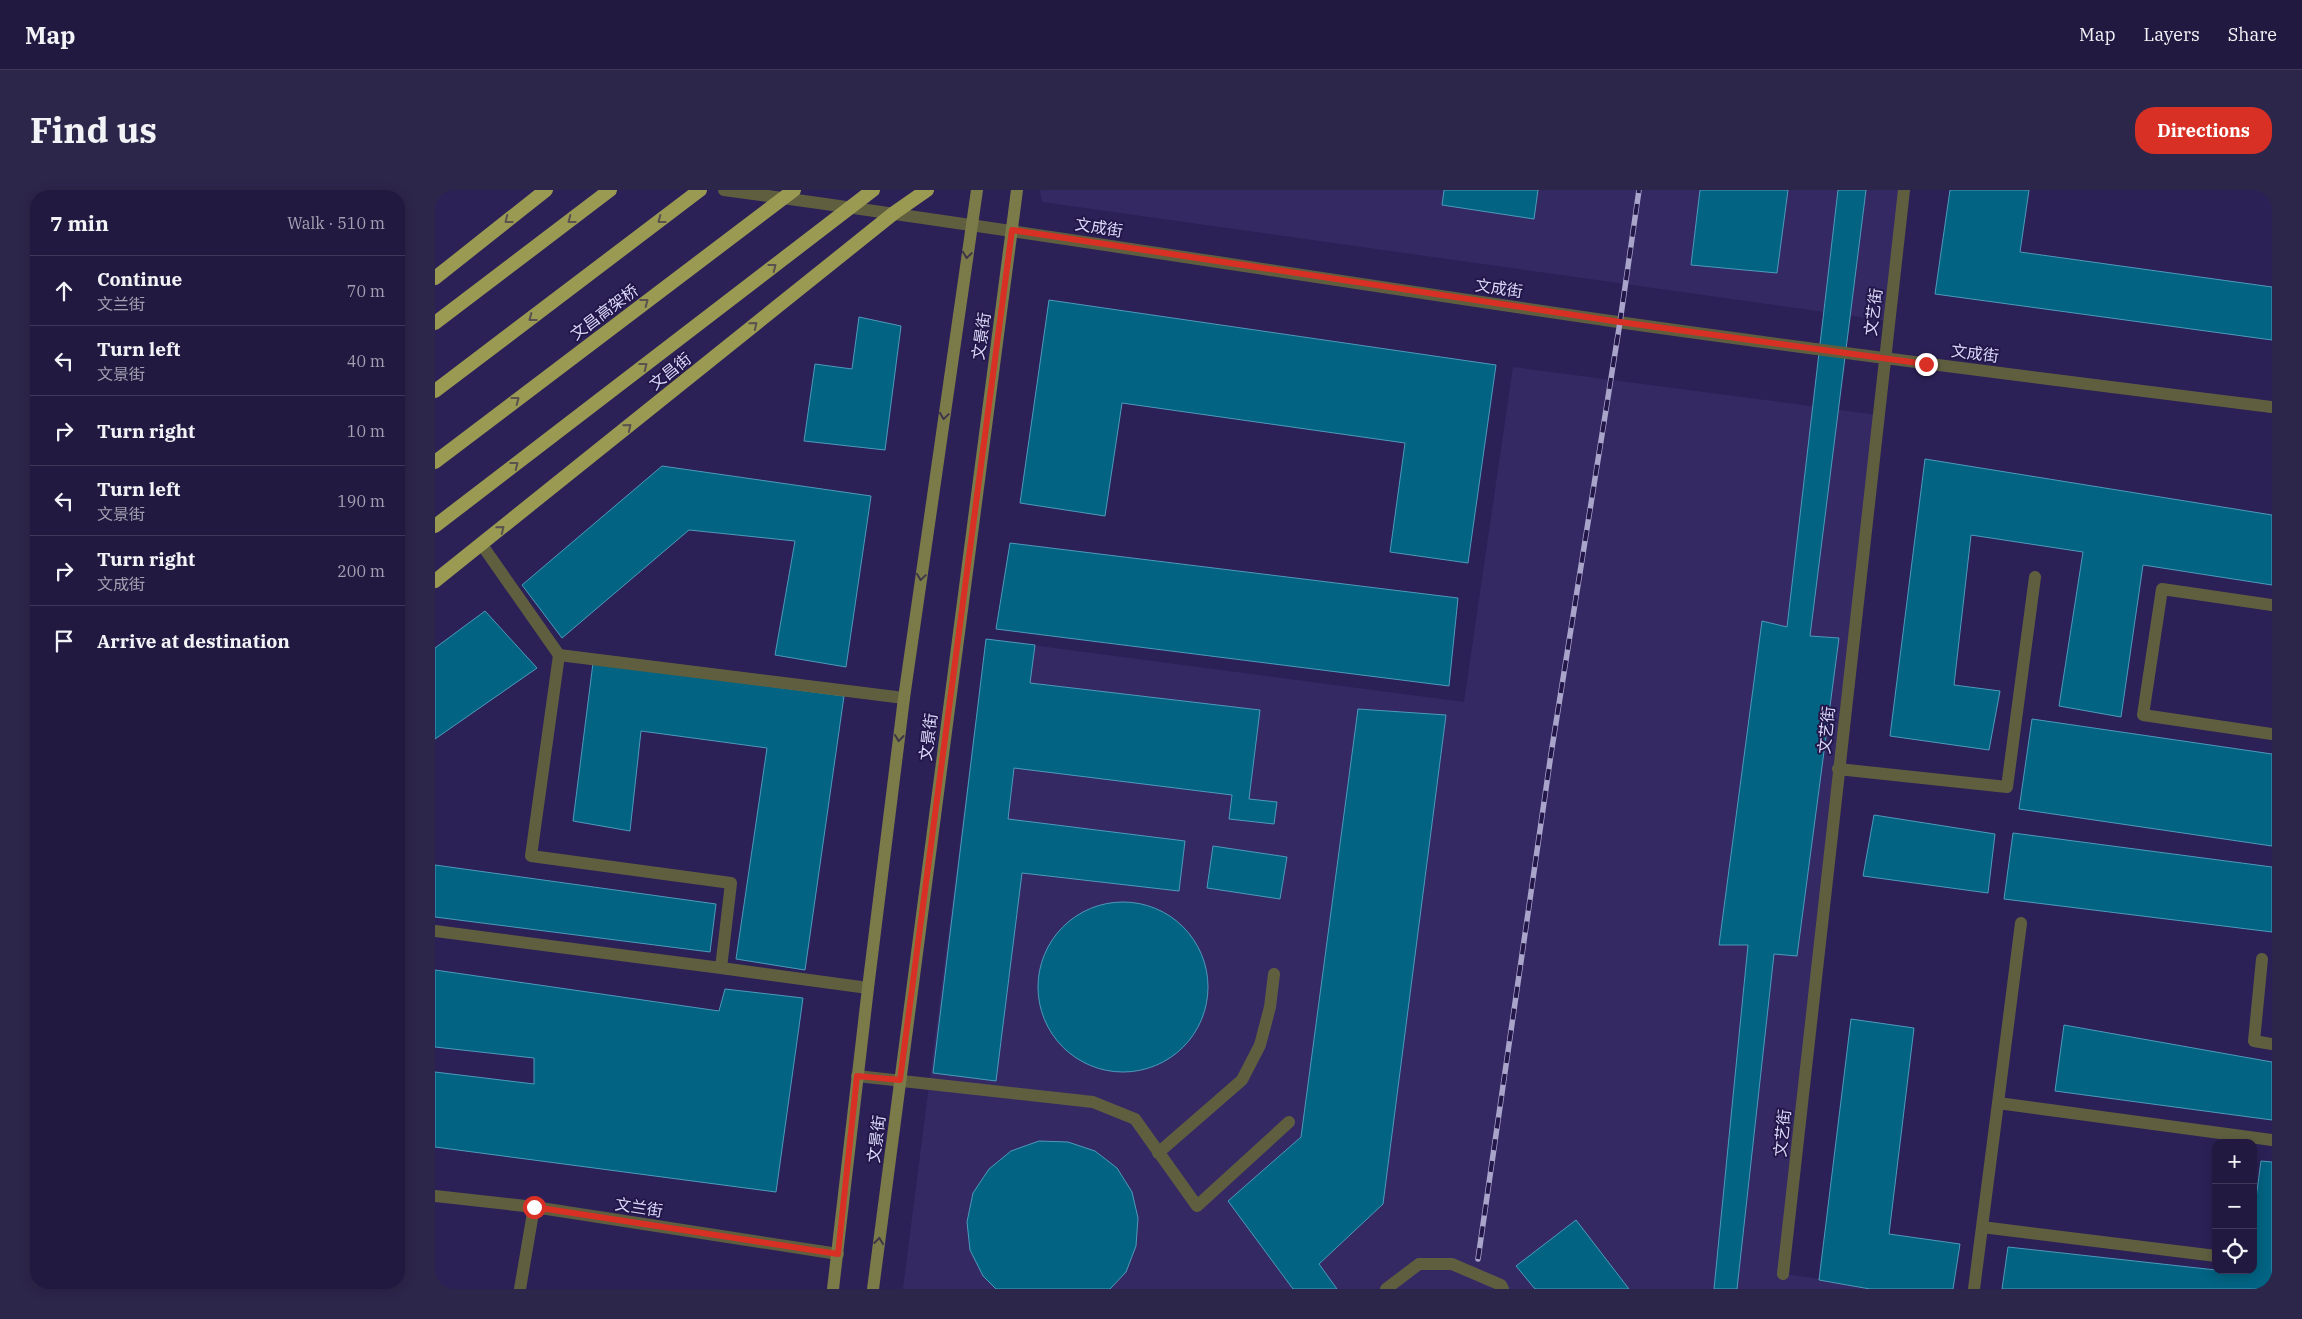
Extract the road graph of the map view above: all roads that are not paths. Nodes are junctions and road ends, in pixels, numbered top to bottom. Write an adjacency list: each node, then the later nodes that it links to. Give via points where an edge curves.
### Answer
1 (546, 190): 14 (highway, one-way to 14)
2 (610, 190): 15 (highway, one-way to 15)
3 (700, 190): 17 (highway, one-way to 17)
4 (724, 190): 11 (street, 文成街)
5 (794, 190): 19 (highway, 文昌高架桥, one-way to 5, bridge)
6 (873, 190): 20 (highway, one-way to 6, bridge)
7 (927, 190): 11 (highway, 文昌街)
8 (977, 190): 12 (main road, 文景街)
9 (1017, 190): 13 (main road, 文景街)
10 (1904, 190): 16 (street, 文艺街)
11 (894, 213): 12 (street, 文成街); 21 (highway, 文昌街, one-way to 11)
12 (971, 224): 13 (street, 文成街); 26 (main road, 文景街, one-way to 26)
13 (1012, 230): 16 (street, 文成街, via 1620,322); 37 (main road, 文景街)
14 (435, 278)
15 (435, 323)
16 (1884, 358): 18 (street, 文成街); 28 (street, 文艺街)
17 (435, 391)
18 (2272, 407)
19 (435, 462)
20 (435, 526)
21 (482, 545): 23 (highway, 文昌街); 25 (street)
22 (2035, 576): 28 (street, via 2007,787)
23 (435, 581)
24 (2272, 605): 27 (street, via 2162,589 2143,715)
25 (559, 655): 26 (street); 32 (street, via 531,856 731,883)
26 (904, 698): 34 (main road, 文景街, one-way to 34)
27 (2272, 734)
28 (1838, 769): 49 (street, 文艺街)
29 (2021, 923): 38 (street)
30 (435, 931): 32 (street)
31 (2262, 959): 35 (street, via 2254,1041)
32 (721, 968): 34 (street)
33 (1275, 974): 43 (street, via 1260,1045 1242,1080)
34 (867, 988): 36 (main road, 文景街)
35 (2272, 1044)
36 (857, 1076): 37 (street); 47 (main road, 文景街)
37 (900, 1080): 43 (street, via 1093,1102 1135,1119); 52 (main road, 文景街, one-way to 37)
38 (1998, 1103): 40 (street); 46 (street)
39 (1289, 1122): 43 (street, via 1197,1206)
40 (2237, 1139)
41 (2257, 1140): 42 (street)
42 (2272, 1140)
43 (1158, 1153)
44 (435, 1196): 45 (street, 文兰街)
45 (534, 1207): 47 (street, 文兰街); 50 (street)
46 (1982, 1227): 48 (street); 55 (street)
47 (838, 1254): 51 (main road, 文景街)
48 (2212, 1256)
49 (1783, 1274)
50 (520, 1289)
51 (833, 1289)
52 (873, 1289)
53 (1386, 1289): 54 (street, via 1419,1264 1452,1264 1501,1285)
54 (1503, 1289)
55 (1974, 1289)

